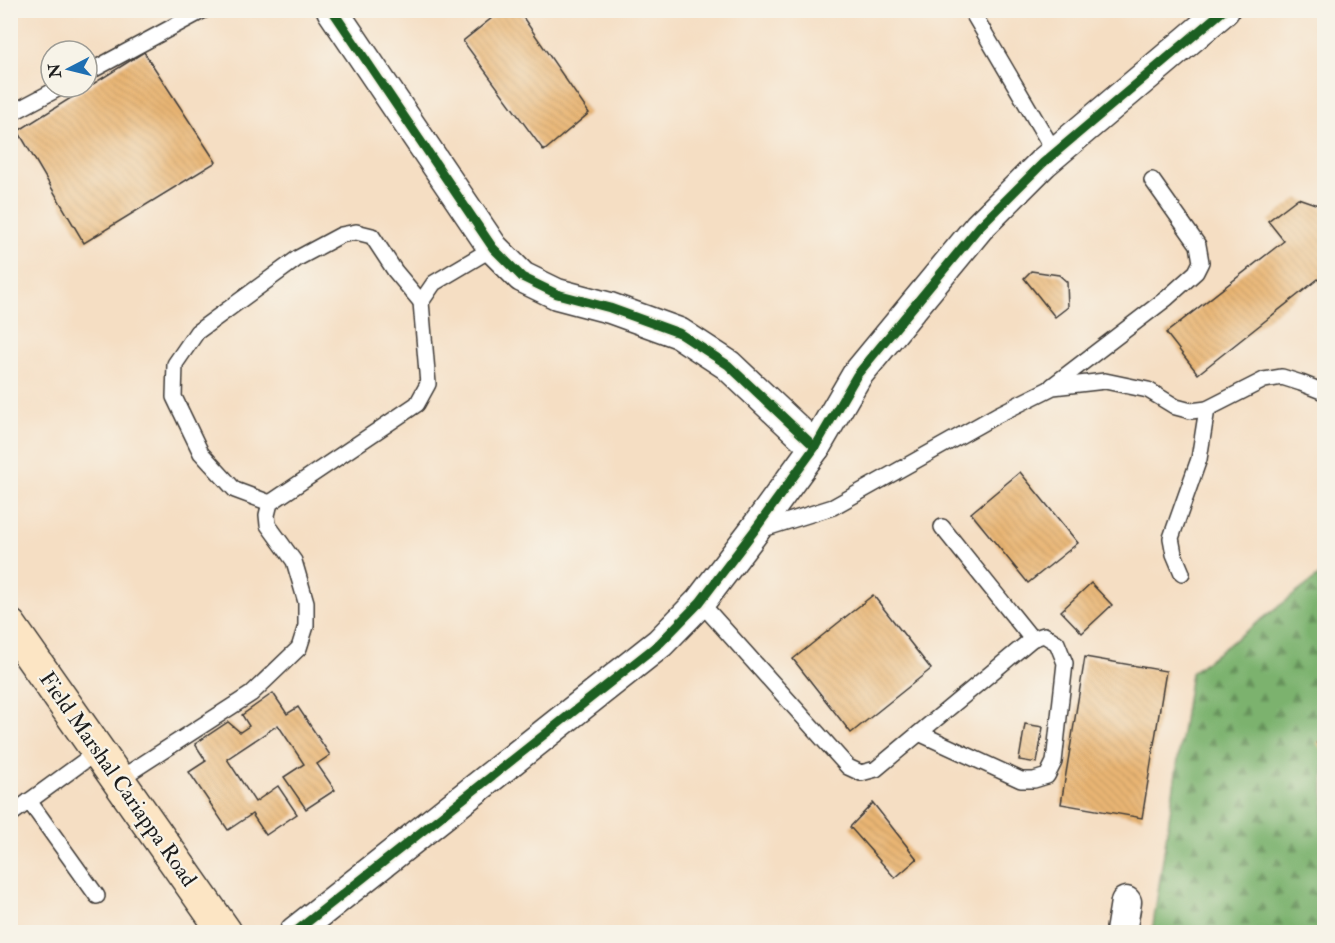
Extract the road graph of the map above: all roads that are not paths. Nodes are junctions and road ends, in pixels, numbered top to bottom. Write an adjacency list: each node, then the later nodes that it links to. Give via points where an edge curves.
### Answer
1 (204, 10): 5 (lane)
2 (332, 10): 10 (street)
3 (971, 10): 8 (lane)
4 (1224, 10): 8 (street)
5 (99, 67)
6 (39, 99): 7 (lane)
7 (10, 114)
8 (1054, 153): 15 (street, via 979,227 857,375)
9 (1152, 180): 12 (lane, via 1198,245 1201,262 1196,272)
10 (493, 248): 11 (lane, via 434,283); 15 (street, via 522,277 557,294 679,333 728,365)
11 (421, 302): 16 (lane, via 428,384 417,404); 16 (lane, via 372,236 356,232 340,235 298,258 197,332 175,364 174,397 201,453 228,483 235,490)
12 (1045, 392): 14 (lane, via 1053,387 1105,381 1148,390 1176,407 1191,411); 18 (lane, via 833,507)
13 (1324, 392): 14 (lane, via 1282,377 1264,380)
14 (1207, 409): 19 (lane, via 1198,459 1172,538)
15 (814, 447): 18 (street)
16 (270, 503): 25 (lane, via 268,525 294,561 306,602 306,626 299,648 251,694)
17 (942, 527): 22 (lane)
18 (754, 531): 20 (street)
19 (1182, 573)
20 (700, 602): 23 (lane, via 848,767 861,773 876,769); 31 (street, via 660,643)
21 (10, 626): 24 (street, Field Marshal Cariappa Road)
22 (1032, 639): 23 (lane); 23 (lane, via 1044,635 1058,643 1065,663 1054,762 1047,776 1021,780)
23 (919, 733)
24 (98, 751): 25 (street, Field Marshal Cariappa Road); 26 (lane)
25 (118, 780): 30 (street, Field Marshal Cariappa Road)
26 (29, 801): 27 (lane); 28 (lane)
27 (10, 815)
28 (97, 896)
29 (1126, 902): 32 (street)
30 (225, 933)
31 (295, 933)
32 (1121, 933)

